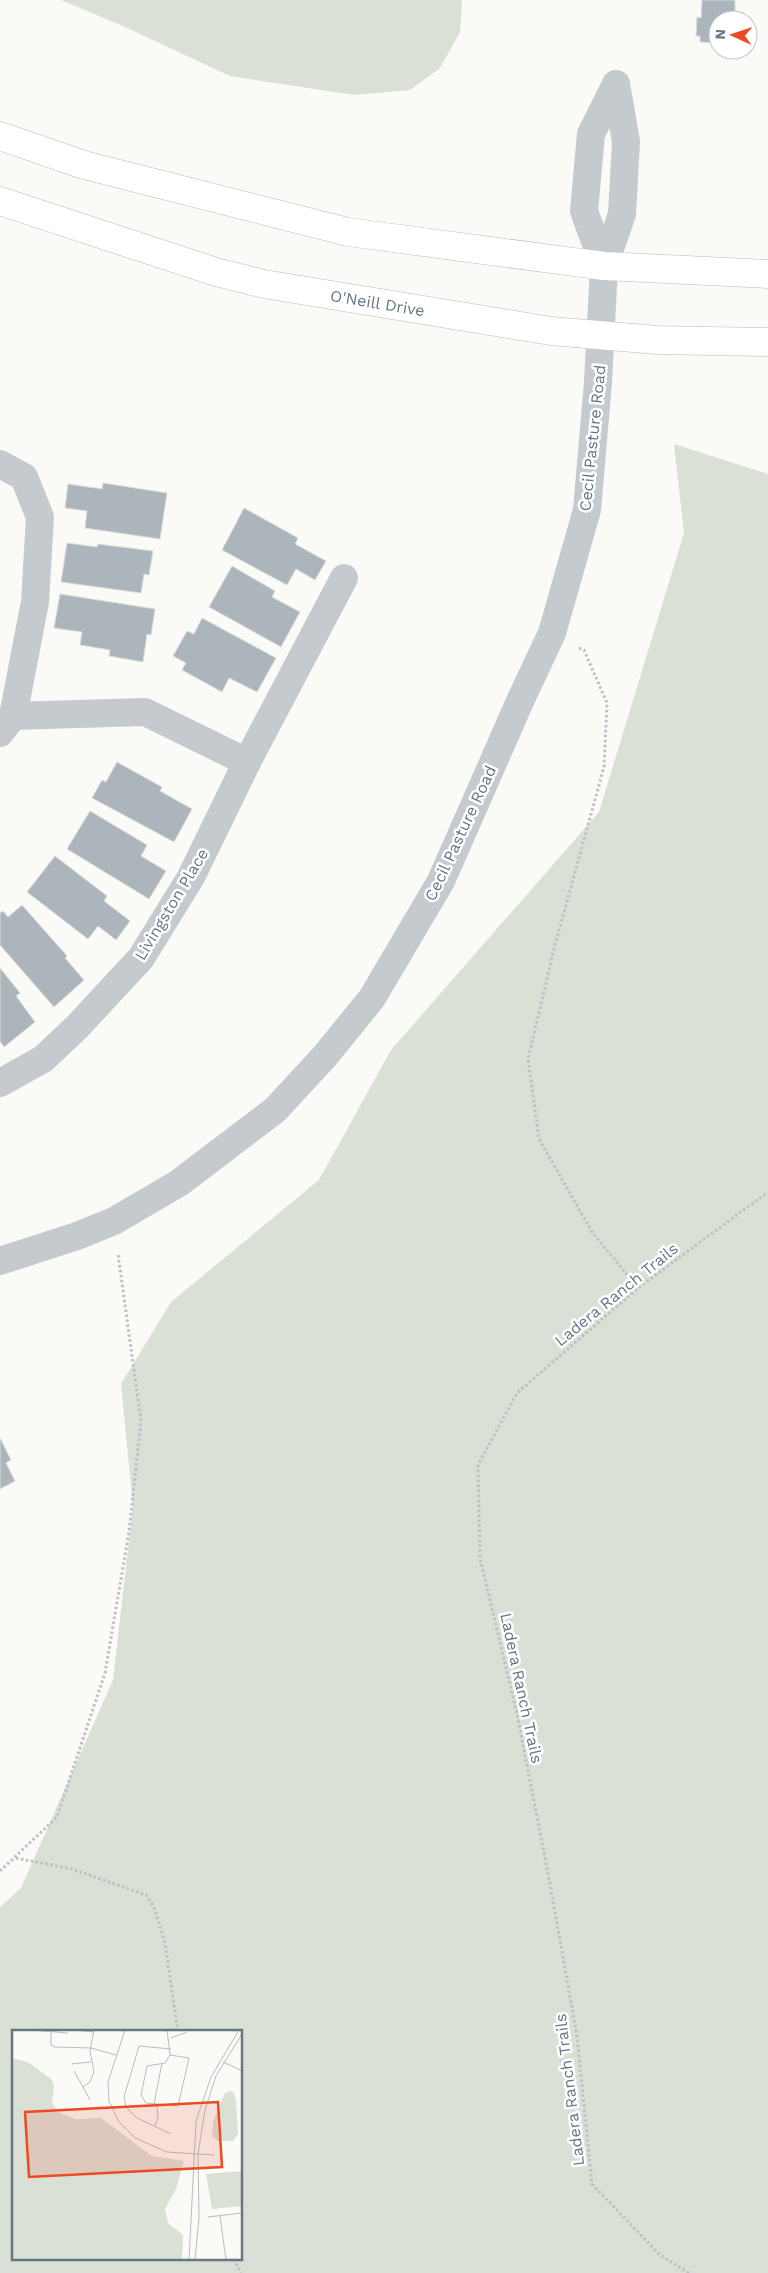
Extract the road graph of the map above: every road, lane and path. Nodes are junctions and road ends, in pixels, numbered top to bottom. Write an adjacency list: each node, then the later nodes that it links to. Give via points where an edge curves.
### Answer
1 (0, 136): 3 (main road, via 84,165 348,232)
2 (0, 201): 5 (main road, O'Neill Drive, via 216,272 264,284 551,331)
3 (604, 266): 3 (street, Cecil Pasture Road, via 622,214 626,142 616,84 591,134 584,212); 4 (main road); 5 (street, Cecil Pasture Road)
4 (768, 274)
5 (602, 334): 6 (main road, O'Neill Drive, via 657,340); 9 (street, Cecil Pasture Road, via 587,510)
6 (768, 342)
7 (0, 464): 10 (street, via 24,477 40,517 35,602)
8 (344, 578): 11 (street, Livingston Place)
9 (552, 634): 14 (street, Cecil Pasture Road, via 441,881 372,998 325,1056 274,1110 180,1183); 16 (path, via 584,650 607,703 604,767 554,945 528,1059 539,1139 592,1232)
10 (6, 725): 11 (street, via 145,712)
11 (246, 762): 12 (street, Livingston Place, via 191,877 141,958 43,1059)
12 (0, 1083)
13 (768, 1192): 16 (path, Ladera Ranch Trails)
14 (114, 1221): 15 (street, Cecil Pasture Road); 17 (path, via 141,1420 129,1532 104,1674 57,1817)
15 (0, 1261)
16 (638, 1288): 22 (path, Ladera Ranch Trails, via 517,1393 478,1465 480,1558 517,1714 548,1873 577,2036 592,2184 660,2255)
17 (16, 1858): 18 (path); 19 (path, via 72,1869 146,1895 154,1907 166,1942)
18 (0, 1872)
19 (178, 2030)
20 (234, 2260): 21 (path)
21 (241, 2273)
22 (689, 2273)

